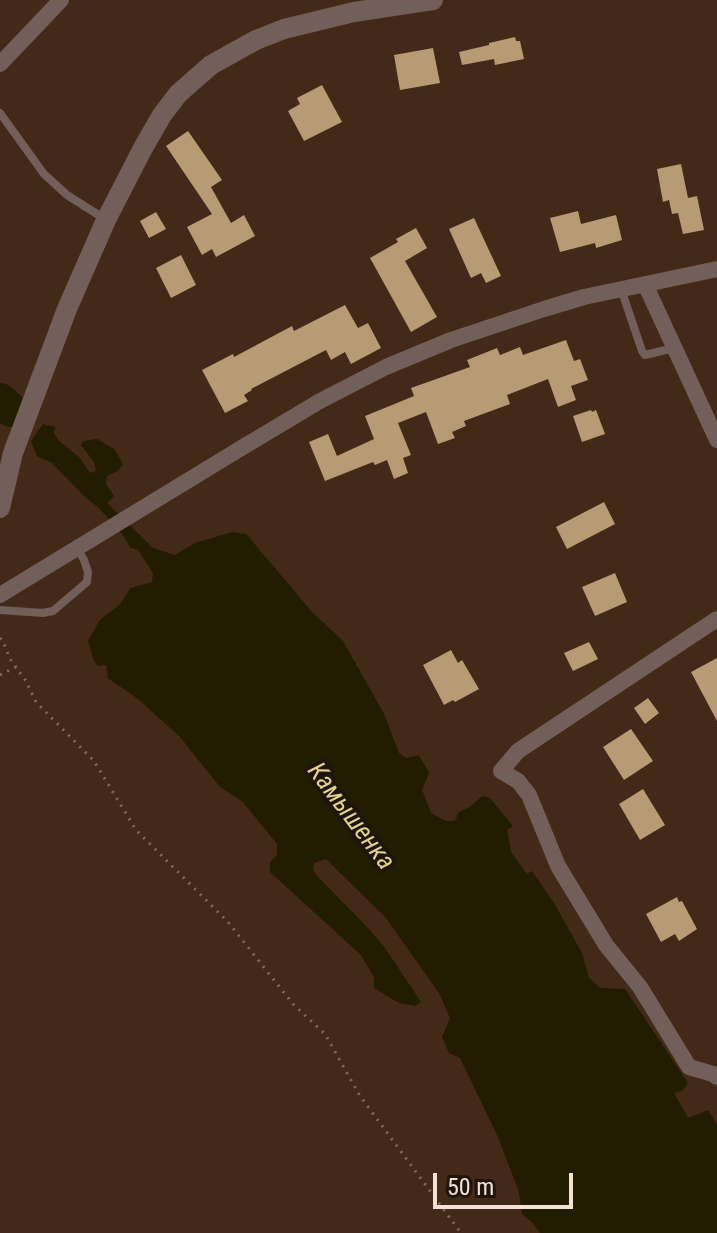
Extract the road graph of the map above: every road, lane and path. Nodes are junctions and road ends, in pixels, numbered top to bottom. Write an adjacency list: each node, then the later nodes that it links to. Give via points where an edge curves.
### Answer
1 (61, 0): 3 (street)
2 (433, 0): 5 (street, via 284,29 211,65 162,115)
3 (0, 64)
4 (0, 113): 5 (lane, via 44,174)
5 (106, 220): 11 (street, via 32,399)
6 (717, 269): 7 (street)
7 (645, 284): 8 (street); 9 (street)
8 (621, 289): 9 (lane, via 645,355); 12 (street, via 530,313 386,367 320,401)
9 (674, 348): 10 (street)
10 (717, 440)
11 (0, 508)
12 (77, 548): 13 (street); 14 (lane, via 87,582 53,611)
13 (0, 595)
14 (0, 610)
15 (717, 619): 19 (street, via 518,751 501,771 529,795 558,866 689,1067)
16 (0, 638): 17 (path)
17 (16, 667): 18 (path); 20 (path, via 36,702 94,761 136,830 228,922 293,1004 325,1034 360,1096)
18 (0, 675)
19 (717, 1077)
20 (461, 1233)

